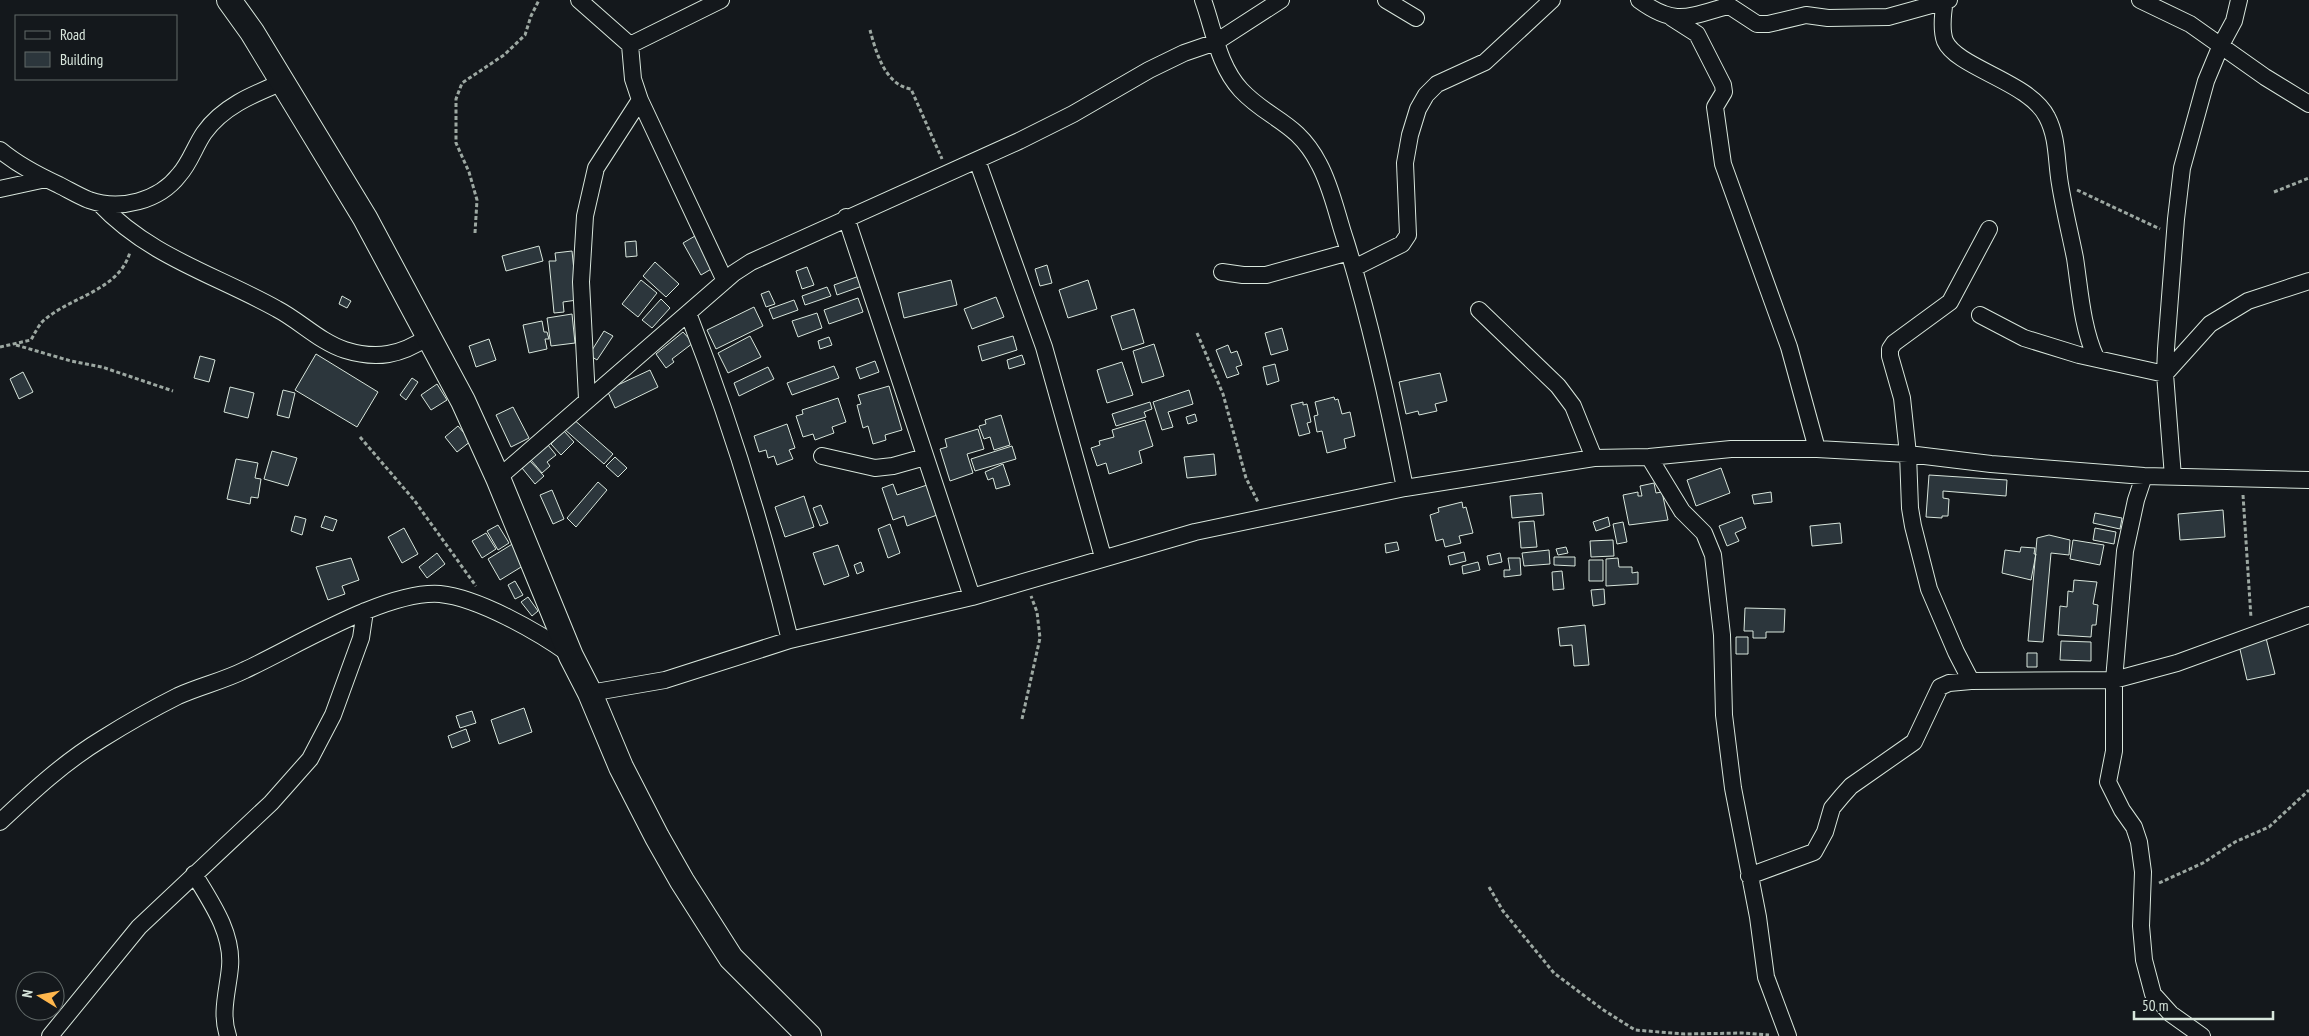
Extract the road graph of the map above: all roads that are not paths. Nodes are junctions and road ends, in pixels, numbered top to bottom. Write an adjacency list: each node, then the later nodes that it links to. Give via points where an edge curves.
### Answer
1 (228, 0): 17 (street)
2 (579, 0): 15 (street)
3 (721, 0): 15 (street)
4 (1203, 0): 14 (street)
5 (1281, 0): 14 (street)
6 (1386, 0): 12 (street)
7 (1552, 0): 28 (street, via 1485,62 1436,84 1426,95 1418,108 1405,163 1408,235 1402,244)
8 (1639, 0): 13 (street, via 1658,14)
9 (2140, 0): 16 (street, via 2190,24)
10 (2239, 0): 16 (street, via 2234,21)
11 (1946, 1): 13 (street, via 1888,17 1861,19 1806,15 1757,24 1731,7); 36 (street, via 1944,32 1948,45 1973,64 2028,96 2040,105 2047,116 2055,140 2060,185 2088,335)
12 (1416, 18)
13 (1672, 18): 39 (street, via 1697,34 1723,86 1724,92 1715,107 1723,164 1789,347)
14 (1216, 42): 21 (street, via 1184,53 1073,114); 27 (street, via 1230,76 1241,90 1306,140 1329,188)
15 (630, 45): 18 (street, via 633,79)
16 (2221, 45): 19 (street); 37 (street, via 2206,81 2182,168)
17 (283, 82): 24 (street, via 252,95 216,120 197,144 179,176 168,186 144,200 118,205); 35 (street, via 364,218)
18 (640, 100): 30 (street); 38 (street, via 596,168 585,216 581,282)
19 (2309, 104)
20 (0, 150): 22 (street, via 14,162)
21 (977, 160): 25 (street); 50 (street, via 1044,347)
22 (46, 179): 23 (street); 24 (street)
23 (0, 189)
24 (99, 203): 35 (street, via 133,234 158,251 276,308 345,350 374,355 392,354 408,350)
25 (846, 217): 30 (street, via 751,262); 43 (street)
26 (1989, 230): 40 (street, via 1950,302 1890,348 1902,398)
27 (1348, 252): 28 (street); 29 (street, via 1266,275)
28 (1354, 268): 49 (street, via 1390,408)
29 (1222, 272)
30 (725, 281): 33 (street)
31 (2309, 281): 37 (street, via 2248,301 2210,324)
32 (1479, 310): 44 (street, via 1558,386 1573,406)
33 (688, 313): 38 (street); 54 (street, via 738,453)
34 (1980, 315): 36 (street, via 2024,338)
35 (428, 337): 47 (street, via 463,401)
36 (2096, 358): 37 (street)
37 (2165, 374): 46 (street)
38 (587, 399): 47 (street)
39 (1817, 449): 40 (street); 42 (street, via 1731,449)
40 (1908, 454): 45 (street); 57 (street, via 1910,508 1929,590)
41 (822, 456): 43 (street, via 875,468)
42 (1649, 457): 44 (street); 61 (street, via 1682,511 1704,533 1713,555 1722,635 1724,715)
43 (925, 458): 51 (street)
44 (1594, 458): 49 (street)
45 (2144, 476): 46 (street); 56 (street, via 2125,551)
46 (2173, 477): 48 (street)
47 (498, 478): 55 (street)
48 (2309, 480)
49 (1405, 488): 50 (street, via 1264,516)
50 (1103, 557): 51 (street)
51 (972, 597): 54 (street)
52 (365, 611): 55 (street, via 397,600 440,594 492,611); 59 (street, via 231,677 179,696 131,722 73,758); 60 (street, via 361,638 333,715 310,759 271,803)
53 (2309, 615): 56 (street, via 2170,665)
54 (790, 640): 58 (street, via 665,680)
55 (571, 656): 58 (street)
56 (2114, 680): 57 (street); 66 (street, via 2114,751 2108,782 2137,834 2143,872 2141,926 2144,960 2153,994 2171,1014)
57 (1971, 681): 61 (street, via 1940,687 1914,742 1850,786 1832,808 1825,832 1814,852)
58 (590, 693): 64 (street, via 621,767 656,837 719,940 731,958)
59 (0, 822)
60 (194, 874): 62 (street, via 114,955); 63 (street, via 215,909 229,947 224,1008)
61 (1749, 876): 65 (street, via 1766,977)
62 (50, 1036)
63 (228, 1036)
64 (808, 1036)
65 (1788, 1036)
66 (2202, 1036)

